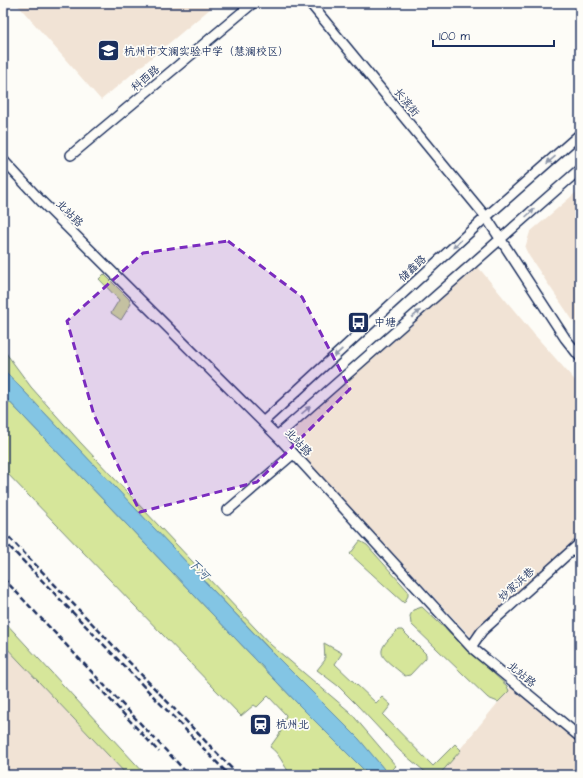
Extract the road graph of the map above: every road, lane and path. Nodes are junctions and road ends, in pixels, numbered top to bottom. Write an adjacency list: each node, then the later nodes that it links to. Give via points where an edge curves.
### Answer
1 (253, 3): 4 (street, 科西路)
2 (310, 3): 7 (street, 长滨街)
3 (580, 134): 7 (street, 储鑫路, one-way to 7)
4 (70, 155)
5 (3, 160): 10 (street, 北站路)
6 (580, 169): 8 (street, one-way to 6)
7 (486, 217): 8 (street, 长滨街); 10 (street, 储鑫路, one-way to 10)
8 (501, 239): 9 (street, 长滨街); 11 (street, one-way to 8)
9 (580, 358)
10 (263, 422): 11 (street, 北站路)
11 (277, 436): 12 (street, 北站路)
12 (293, 454): 13 (street); 15 (street, 北站路)
13 (228, 510)
14 (580, 543): 15 (street, 妙家浜巷, via 482,631)
15 (470, 647): 16 (street, 北站路)
16 (580, 737)

